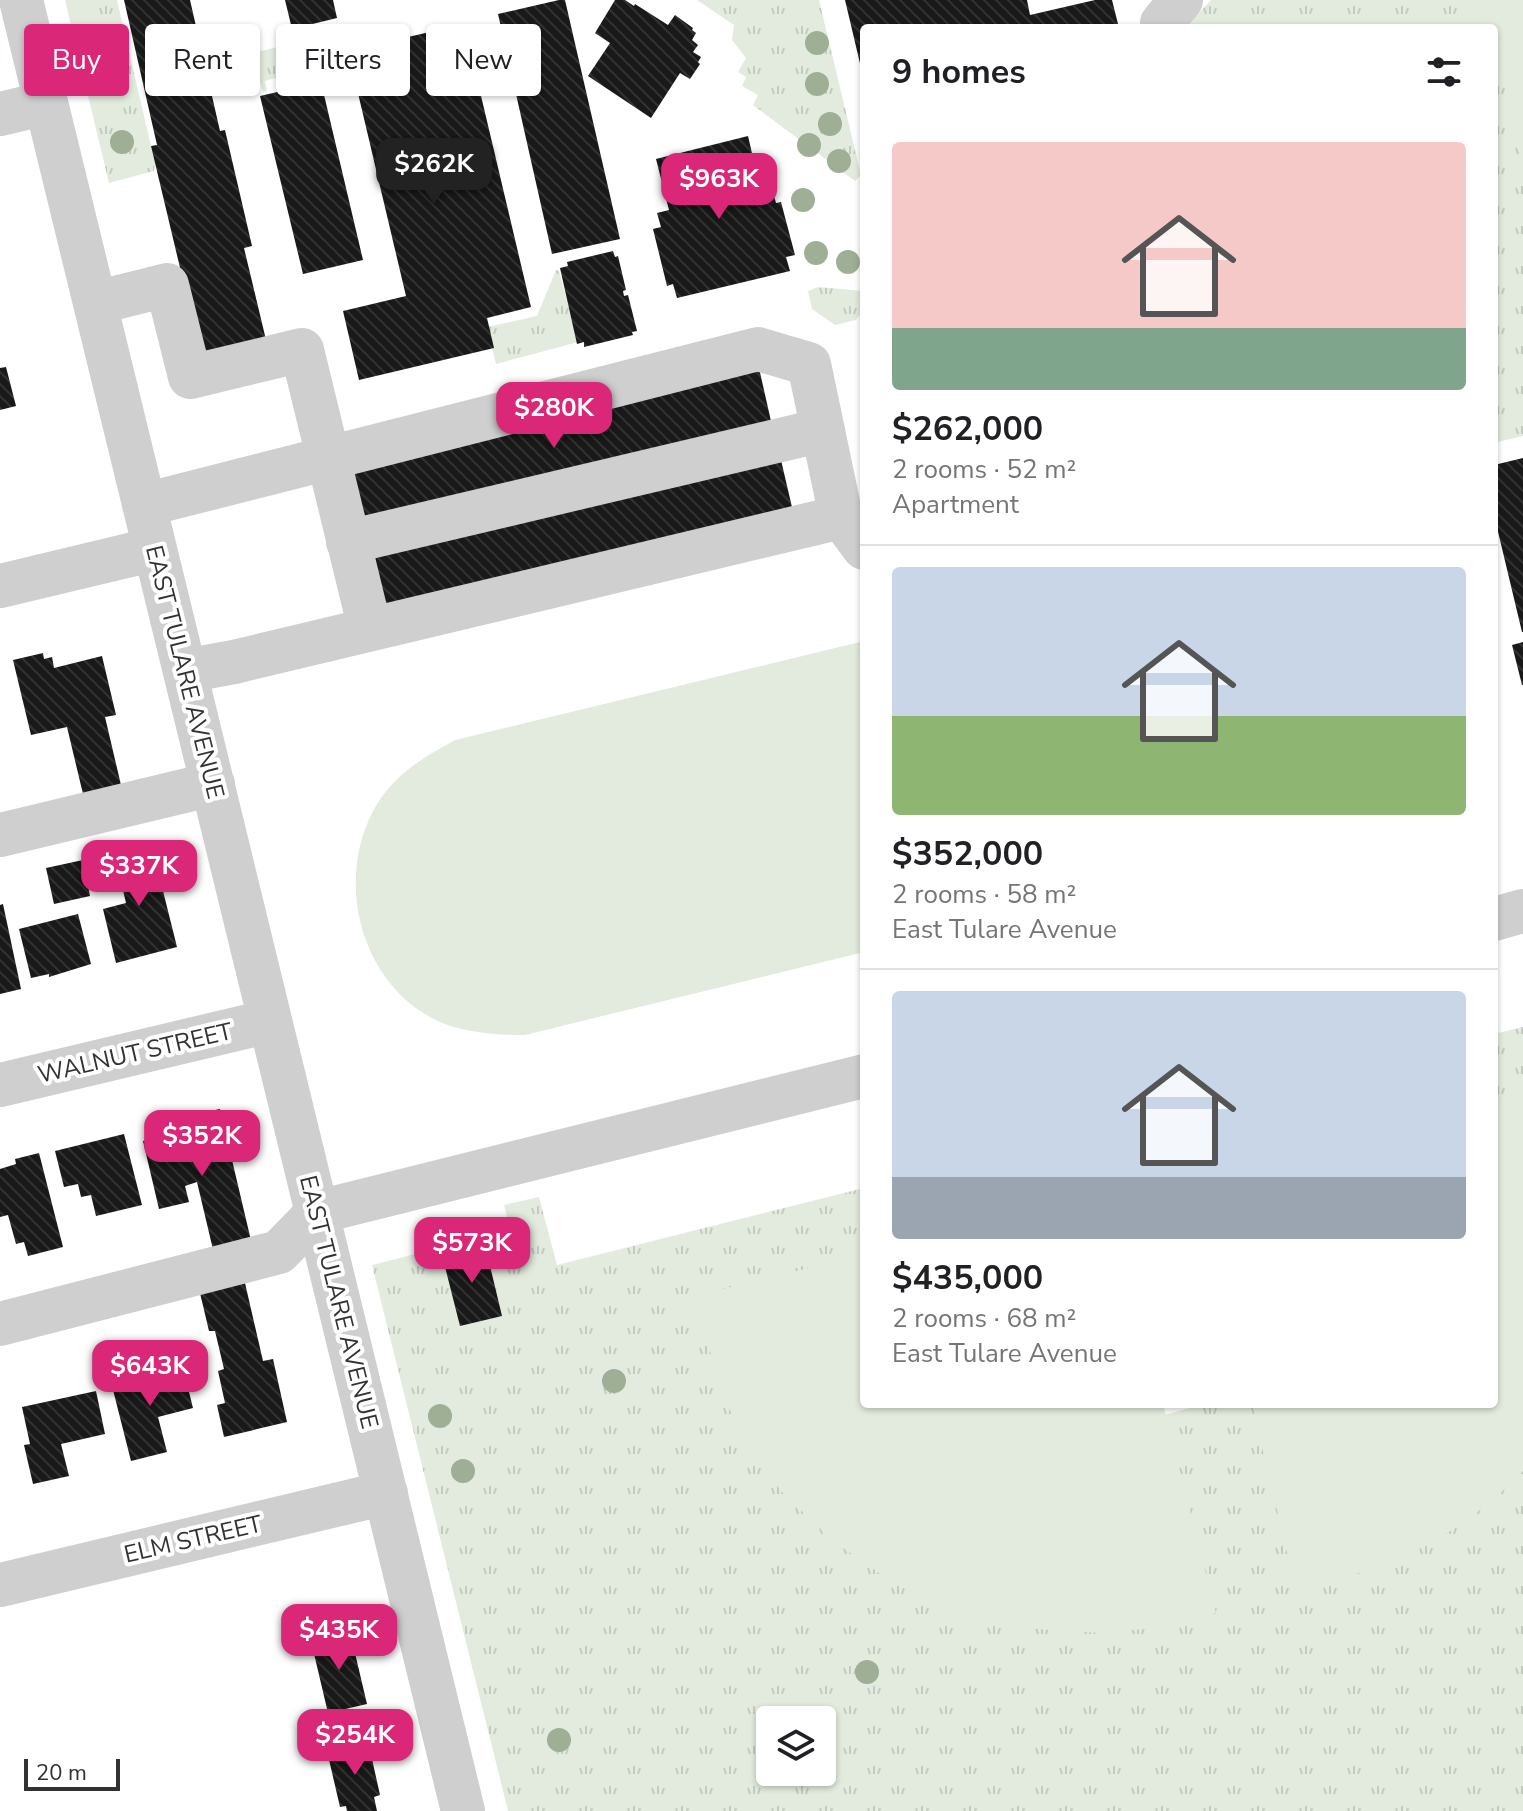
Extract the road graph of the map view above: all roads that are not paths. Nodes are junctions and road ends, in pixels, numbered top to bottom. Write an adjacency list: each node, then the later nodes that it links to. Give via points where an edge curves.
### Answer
1 (21, 0): 4 (street, EAST TULARE AVENUE)
2 (1181, 0): 3 (street)
3 (1162, 24)
4 (46, 103): 5 (street); 6 (street, EAST TULARE AVENUE)
5 (0, 114)
6 (95, 303): 8 (street, via 167,285 190,377 302,350); 9 (street, EAST TULARE AVENUE)
7 (823, 430): 8 (street, via 809,364 758,349); 10 (street); 11 (street)
8 (328, 457): 9 (street); 11 (street)
9 (144, 505): 12 (street, EAST TULARE AVENUE)
10 (853, 532): 14 (street)
11 (348, 542): 14 (street)
12 (155, 549): 13 (street); 15 (street, EAST TULARE AVENUE)
13 (0, 586)
14 (370, 629): 15 (street)
15 (185, 671): 16 (street, EAST TULARE AVENUE)
16 (213, 784): 17 (street); 20 (street, EAST TULARE AVENUE)
17 (0, 835)
18 (1523, 911): 19 (street)
19 (1498, 918)
20 (270, 1021): 22 (street, WALNUT STREET); 23 (street, EAST TULARE AVENUE)
21 (860, 1077): 23 (street)
22 (0, 1085)
23 (318, 1212): 24 (street, via 279,1252); 25 (street, EAST TULARE AVENUE)
24 (0, 1324)
25 (386, 1493): 26 (street, ELM STREET); 27 (street, EAST TULARE AVENUE)
26 (0, 1585)
27 (463, 1811)

